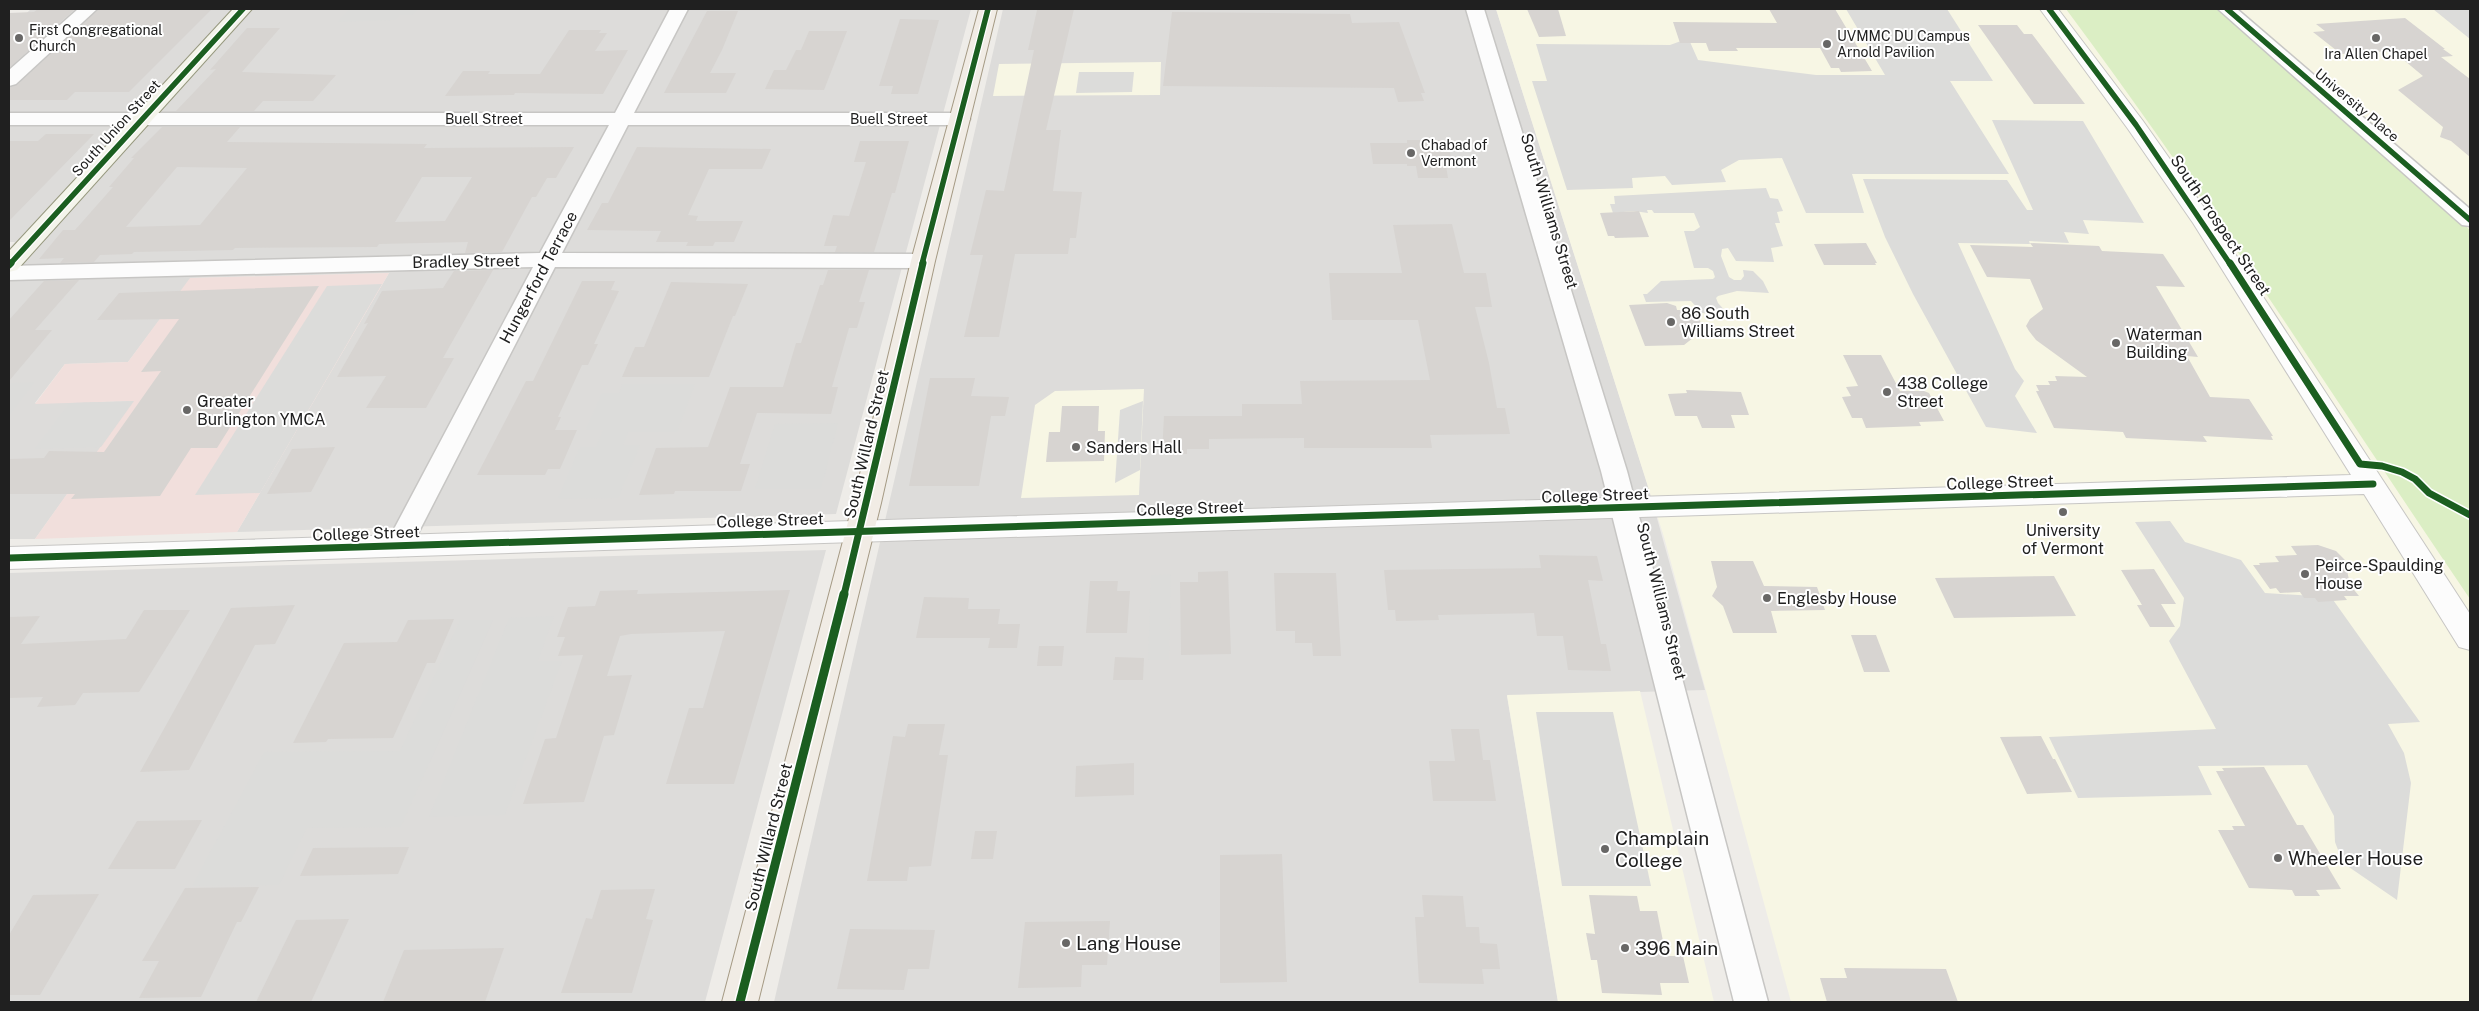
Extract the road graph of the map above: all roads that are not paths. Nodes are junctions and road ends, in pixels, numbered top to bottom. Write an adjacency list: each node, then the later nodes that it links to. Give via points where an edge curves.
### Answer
1 (88, 9): 8 (street)
2 (243, 9): 10 (main road, South Union Street)
3 (679, 9): 11 (street, Hungerford Terrace)
4 (988, 9): 12 (main road, South Willard Street)
5 (1475, 9): 19 (street, South Williams Street)
6 (2049, 9): 18 (street, South Prospect Street, via 2132,118 2204,222)
7 (2227, 9): 13 (street, University Place)
8 (9, 80)
9 (9, 119): 10 (street, Buell Street)
10 (141, 119): 11 (street, Buell Street); 16 (main road, South Union Street)
11 (622, 119): 12 (street, Buell Street); 14 (street, Hungerford Terrace)
12 (960, 119): 15 (main road, South Willard Street)
13 (2470, 220)
14 (546, 260): 15 (street, Bradley Street); 17 (street, Bradley Street); 21 (street, Hungerford Terrace)
15 (923, 261): 20 (main road, South Willard Street)
16 (9, 266)
17 (9, 273)
18 (2372, 484): 19 (street, College Street); 23 (street, South Prospect Street)
19 (1624, 508): 20 (street, College Street); 25 (street, South Williams Street)
20 (859, 531): 21 (street, College Street); 24 (main road, South Willard Street)
21 (398, 546): 22 (street, College Street)
22 (9, 558)
23 (2470, 638)
24 (740, 1002)
25 (1751, 1002)

